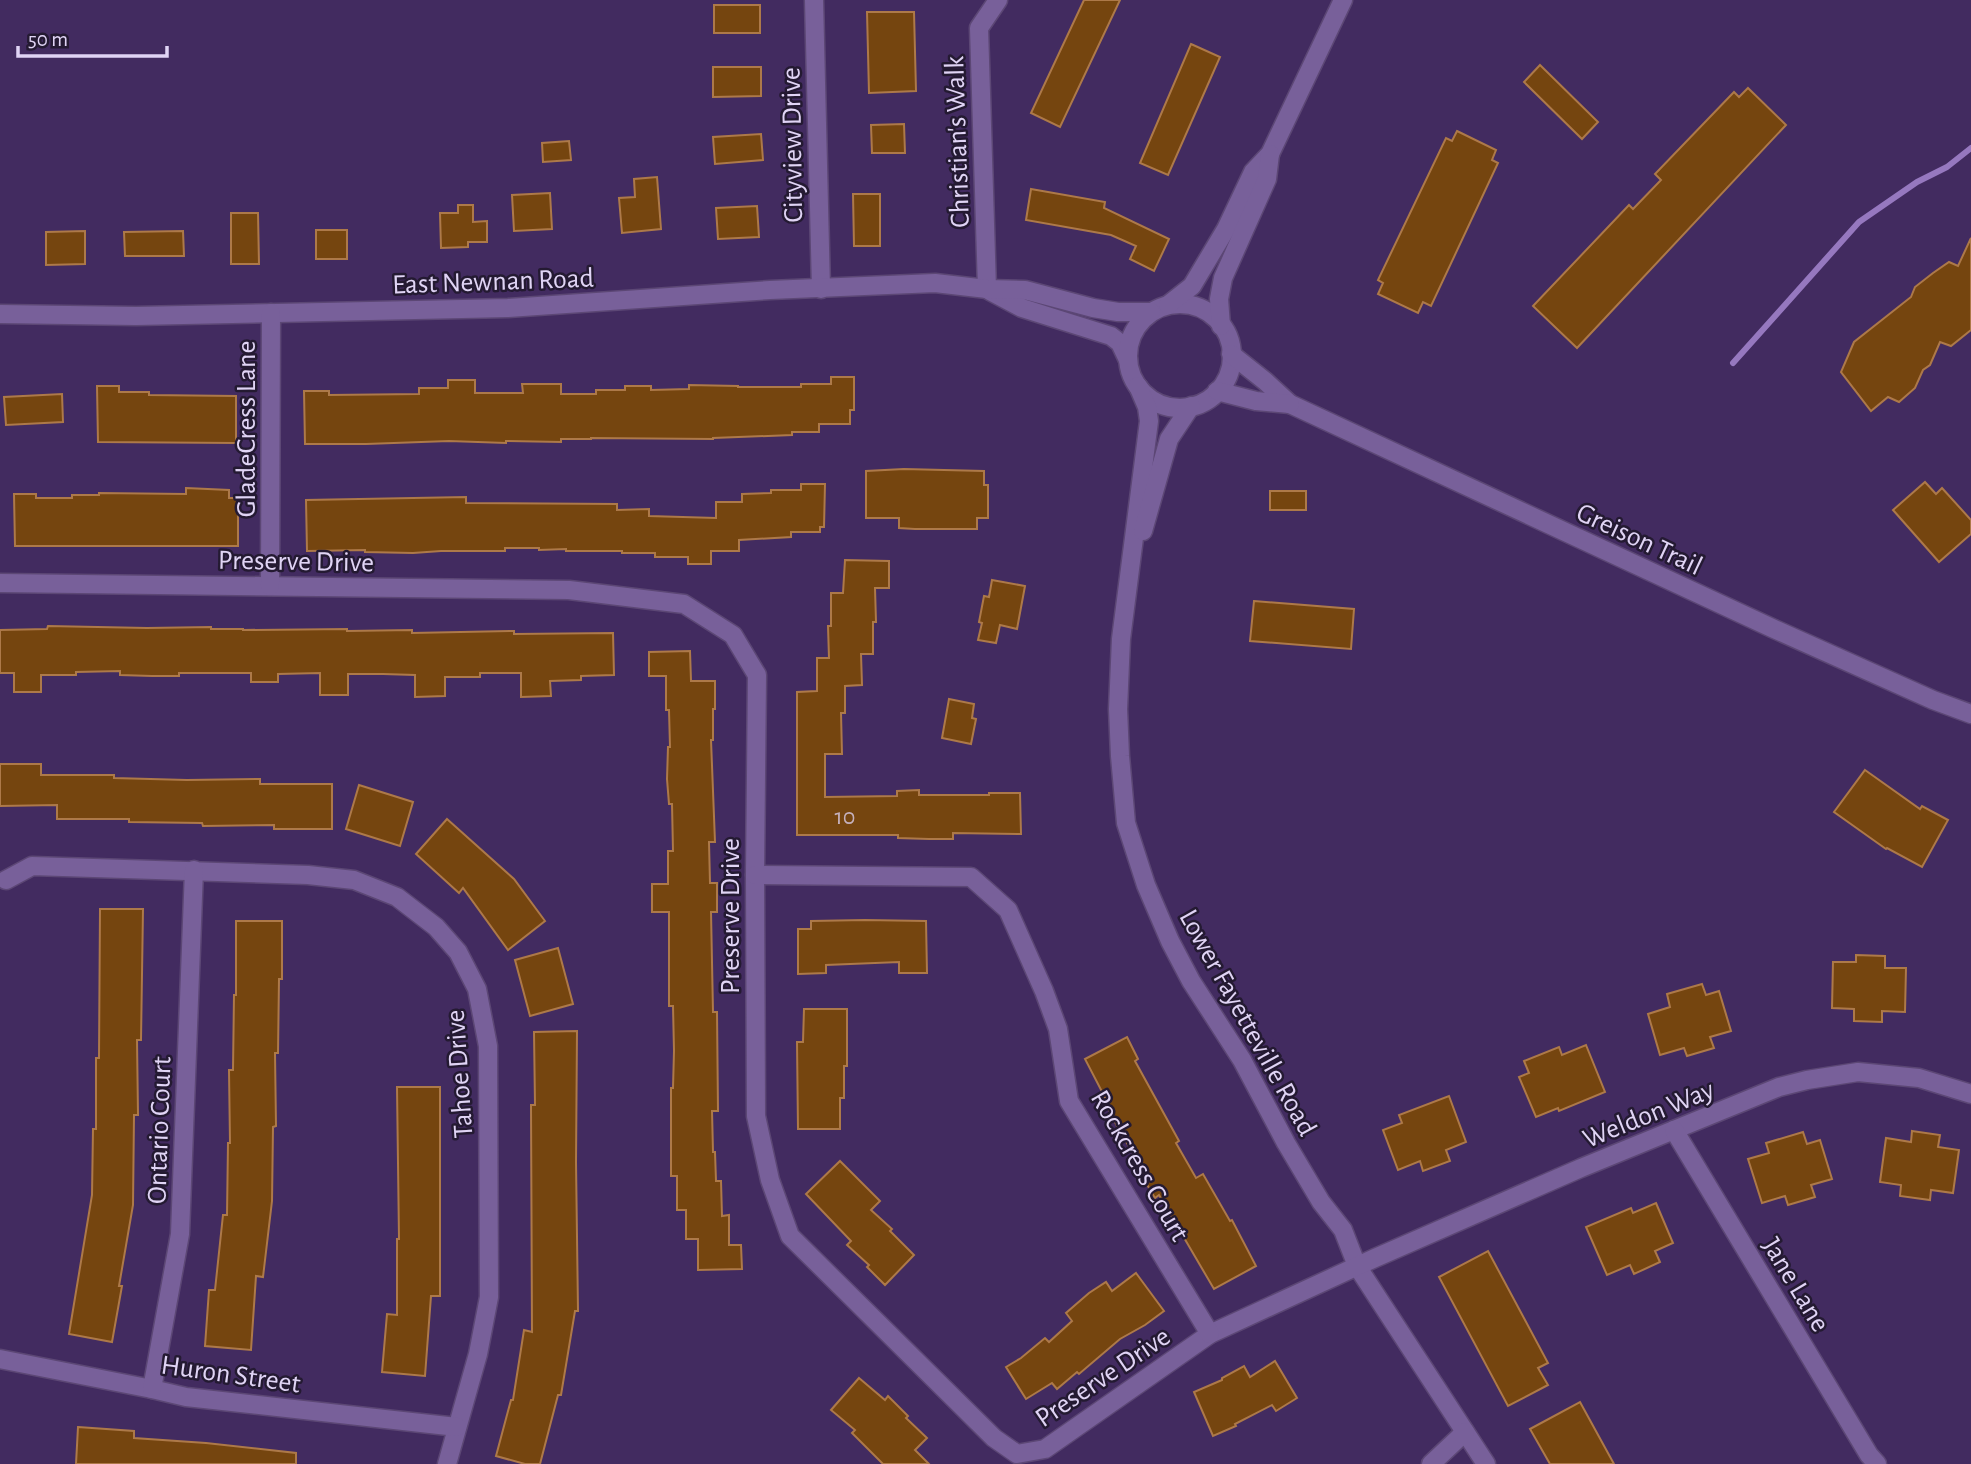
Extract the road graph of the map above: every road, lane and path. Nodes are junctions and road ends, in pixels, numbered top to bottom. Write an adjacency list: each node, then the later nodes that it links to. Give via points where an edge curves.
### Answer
1 (814, 0): 5 (street, Cityview Drive)
2 (998, 0): 6 (street, Christian's Walk, via 979,28)
3 (1343, 0): 4 (street)
4 (1270, 154): 7 (street, via 1253,172 1192,286); 10 (street, via 1267,179 1223,278 1219,299)
5 (821, 289): 6 (street, East Newnan Road, via 934,284); 8 (street, East Newnan Road, via 508,308)
6 (987, 289): 7 (street, East Newnan Road, via 1025,290 1118,312); 12 (street, East Newnan Road, via 1022,308 1111,335)
7 (1160, 309): 10 (street, via 1198,307); 12 (street, via 1133,333)
8 (271, 313): 9 (street, East Newnan Road); 19 (street, GladeCress Lane)
9 (0, 314)
10 (1222, 326): 11 (street)
11 (1231, 354): 14 (street, via 1228,374); 15 (street, Greison Trail)
12 (1128, 360): 13 (street)
13 (1138, 386): 16 (street, via 1161,404); 17 (street, Lower Fayetteville Road, via 1149,421)
14 (1217, 391): 15 (street, Greison Trail); 16 (street)
15 (1290, 404): 20 (street, Greison Trail, via 1772,628)
16 (1191, 407): 17 (street, Lower Fayetteville Road, via 1169,439 1144,531)
17 (1132, 557): 26 (street, Lower Fayetteville Road, via 1118,709 1126,823 1170,941 1321,1202 1343,1230)
18 (0, 583): 19 (street, Preserve Drive)
19 (271, 586): 22 (street, Preserve Drive, via 569,590 684,604 733,635 757,675)
20 (1971, 714)
21 (194, 870): 23 (street, Tahoe Drive, via 32,866); 29 (street, Ontario Court, via 180,1234); 30 (street, Tahoe Drive, via 354,880 397,897 458,952 477,989 488,1046 489,1297)
22 (755, 875): 27 (street, Rockcress Court, via 971,877 1008,910 1058,1029 1069,1101); 27 (street, Preserve Drive, via 756,1116 770,1181 790,1236 994,1438 1017,1454 1045,1449)
23 (5, 880)
24 (1971, 1094): 25 (street, Weldon Way, via 1919,1078 1858,1072 1779,1087)
25 (1674, 1130): 26 (street, Weldon Way); 35 (street, Jane Lane)
26 (1357, 1266): 27 (street, Preserve Drive); 31 (street, Lower Fayetteville Road)
27 (1210, 1334)
28 (0, 1359): 29 (street, Huron Street)
29 (152, 1389): 30 (street, Huron Street, via 186,1397)
30 (457, 1427): 32 (street, Tahoe Drive)
31 (1465, 1432): 33 (street); 34 (street, Lower Fayetteville Road)
32 (447, 1464)
33 (1431, 1464)
34 (1486, 1464)
35 (1877, 1464)

